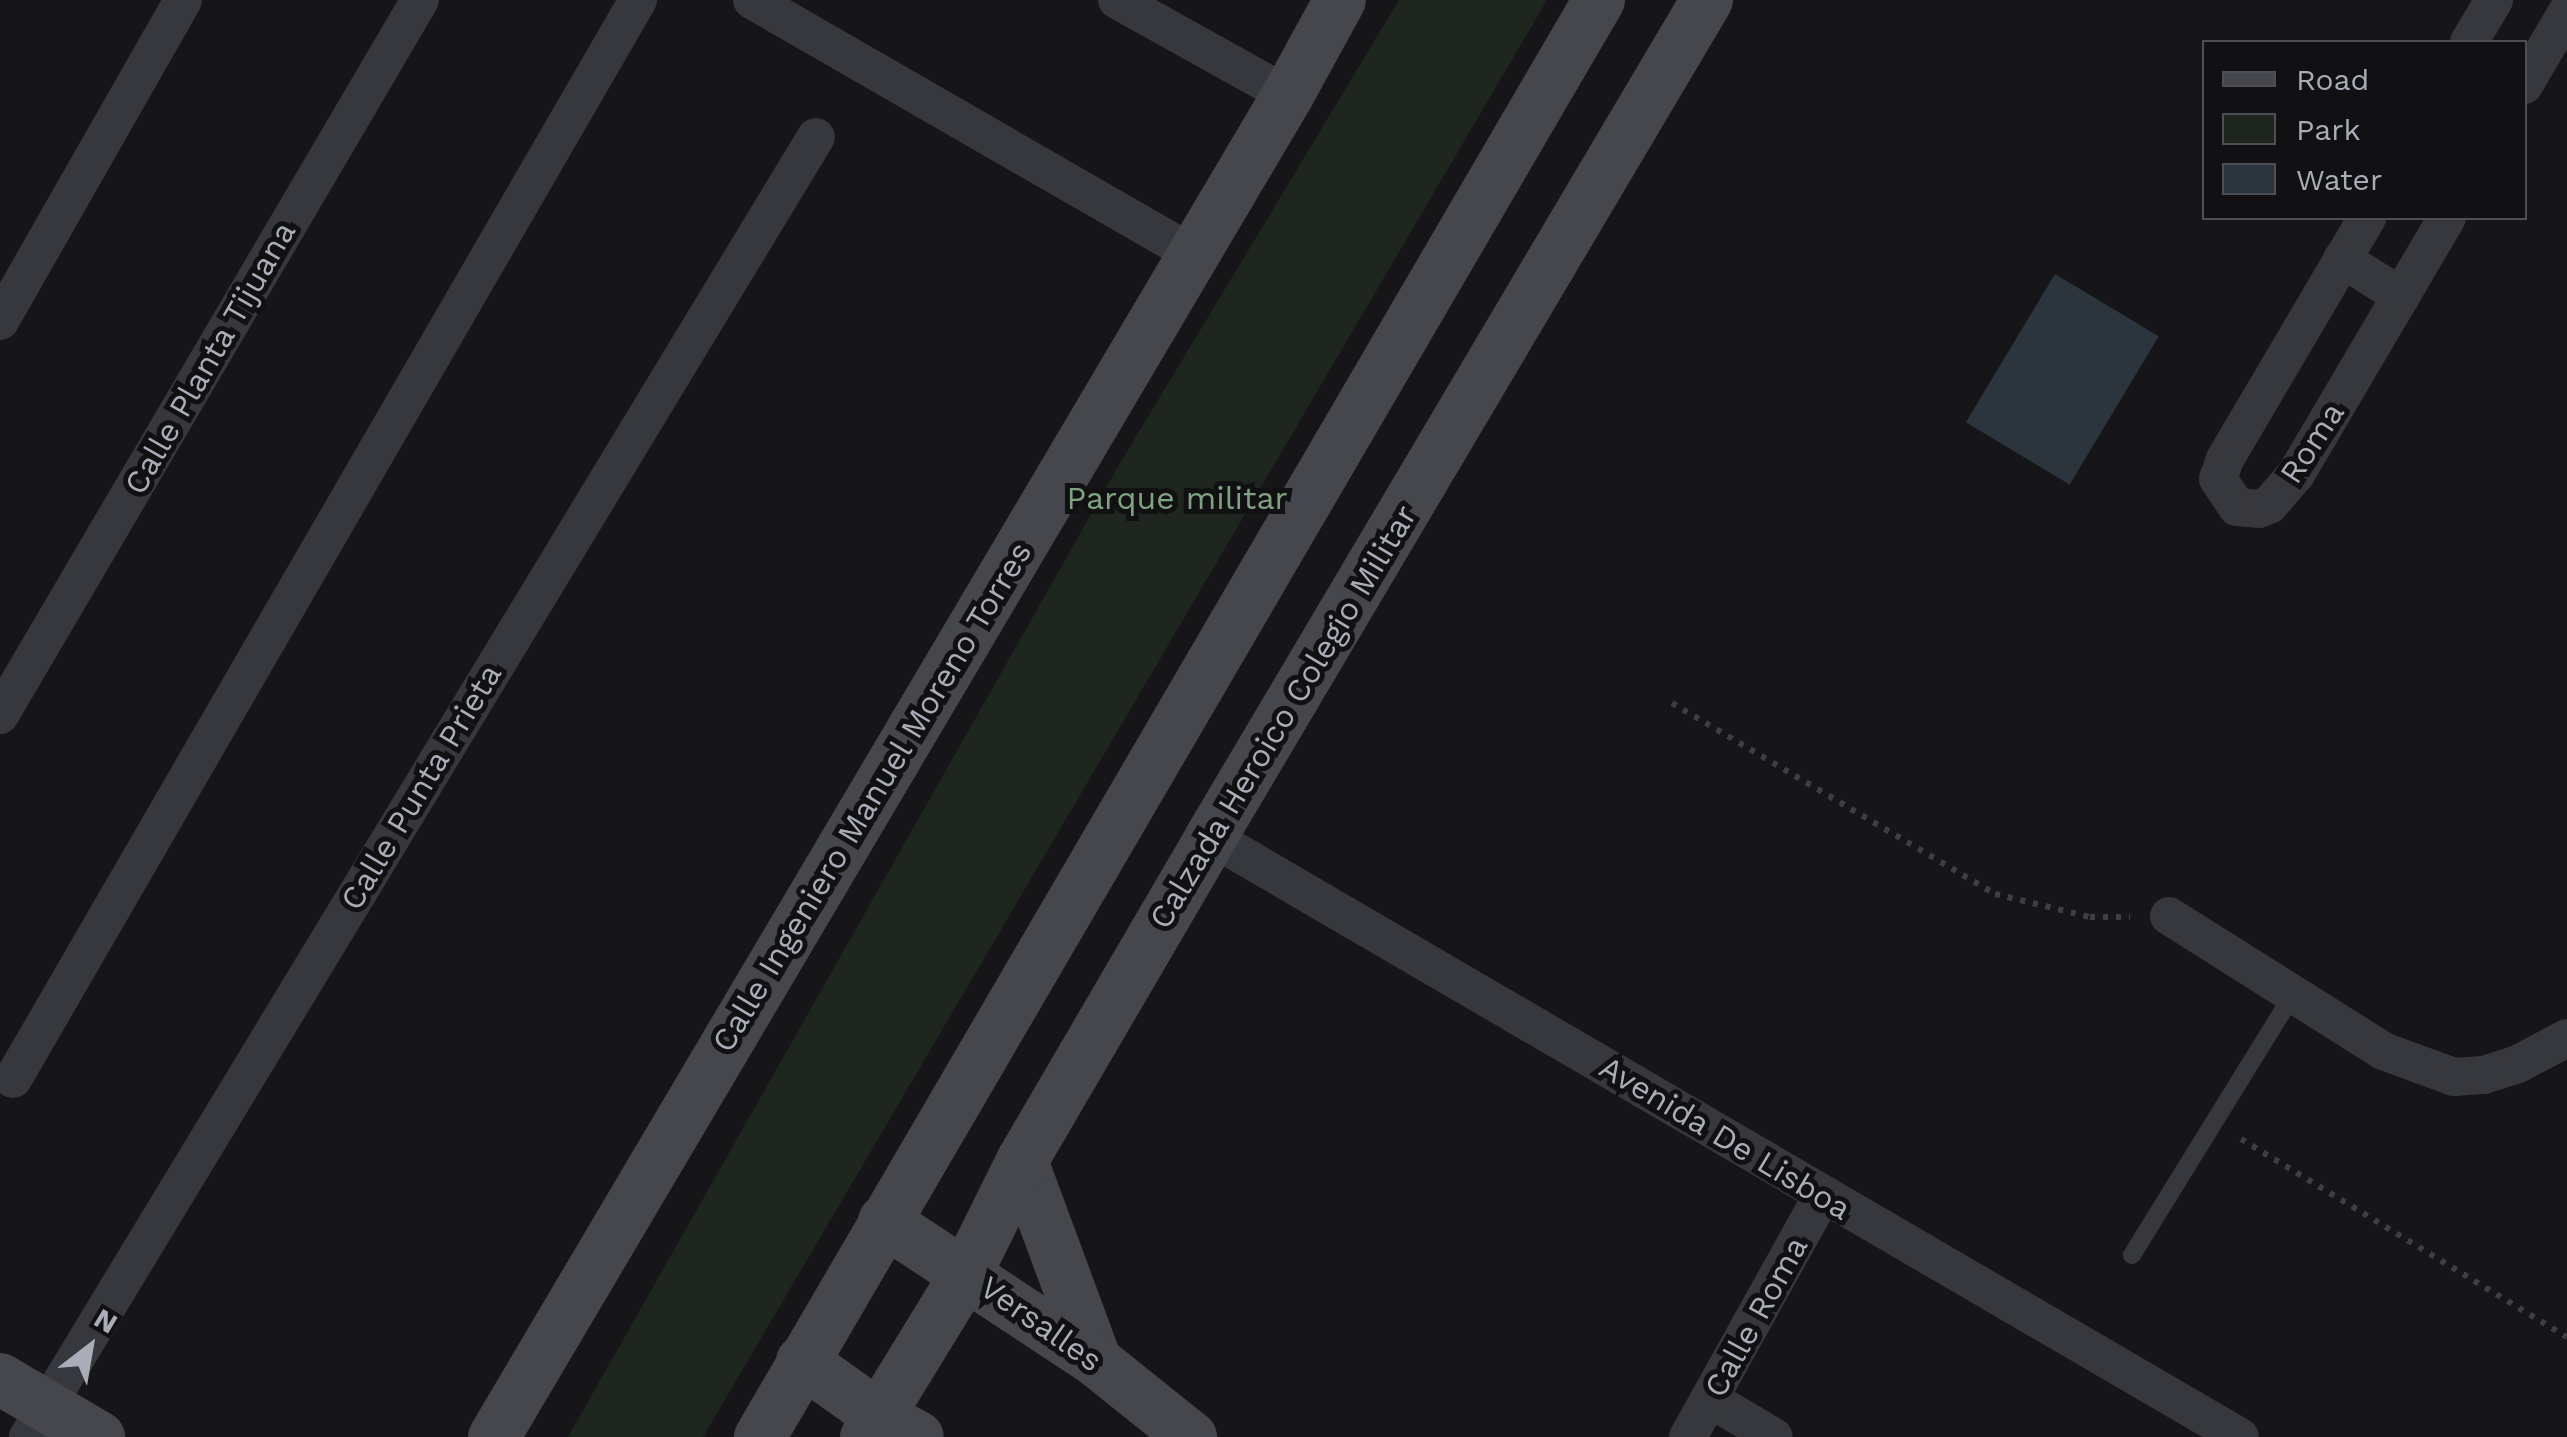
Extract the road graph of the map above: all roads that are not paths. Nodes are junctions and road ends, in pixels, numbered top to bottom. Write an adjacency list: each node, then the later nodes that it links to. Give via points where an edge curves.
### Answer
1 (183, 0): 20 (street)
2 (420, 0): 21 (street, Calle Planta Tijuana)
3 (638, 0): 26 (street)
4 (752, 0): 17 (street)
5 (1117, 0): 13 (street)
6 (1340, 0): 13 (main road, Calle Ingeniero Manuel Moreno Torres)
7 (1599, 0): 29 (main road)
8 (1708, 0): 22 (main road, Calzada Heroico Colegio Militar)
9 (2494, 0): 11 (street)
10 (2567, 12): 12 (street)
11 (2470, 40)
12 (2527, 80)
13 (1288, 95): 17 (main road, Calle Ingeniero Manuel Moreno Torres)
14 (816, 136): 36 (street, Calle Punta Prieta)
15 (2365, 220): 18 (street, Roma)
16 (2446, 220): 19 (street, Roma)
17 (1193, 254): 40 (main road, Calle Ingeniero Manuel Moreno Torres)
18 (2342, 259): 19 (street); 19 (street, Roma, via 2225,459 2218,480 2237,507 2270,504 2296,474)
19 (2401, 296)
20 (0, 321)
21 (0, 716)
22 (1211, 837): 27 (main road, Calzada Heroico Colegio Militar); 28 (street, Avenida De Lisboa)
23 (2169, 916): 24 (street)
24 (2293, 994): 25 (street, via 2383,1051 2454,1077 2518,1064); 30 (lane)
25 (2567, 1038)
26 (14, 1078)
27 (1022, 1161): 31 (main road, Calzada Heroico Colegio Militar); 32 (main road)
28 (1822, 1196): 35 (street, Calle Roma); 44 (street, Avenida De Lisboa)
29 (884, 1222): 31 (main road, Versalles); 33 (main road)
30 (2132, 1255)
31 (967, 1272): 32 (main road, Versalles); 37 (main road, Calzada Heroico Colegio Militar)
32 (1096, 1361): 38 (main road, Versalles)
33 (802, 1362): 37 (main road); 41 (main road)
34 (0, 1379): 36 (main road)
35 (1710, 1399): 42 (street, Calle Roma); 43 (street)
36 (37, 1421): 39 (main road)
37 (888, 1430)
38 (1169, 1430)
39 (100, 1437)
40 (494, 1437)
41 (760, 1437)
42 (1688, 1437)
43 (1774, 1437)
44 (2240, 1437)

